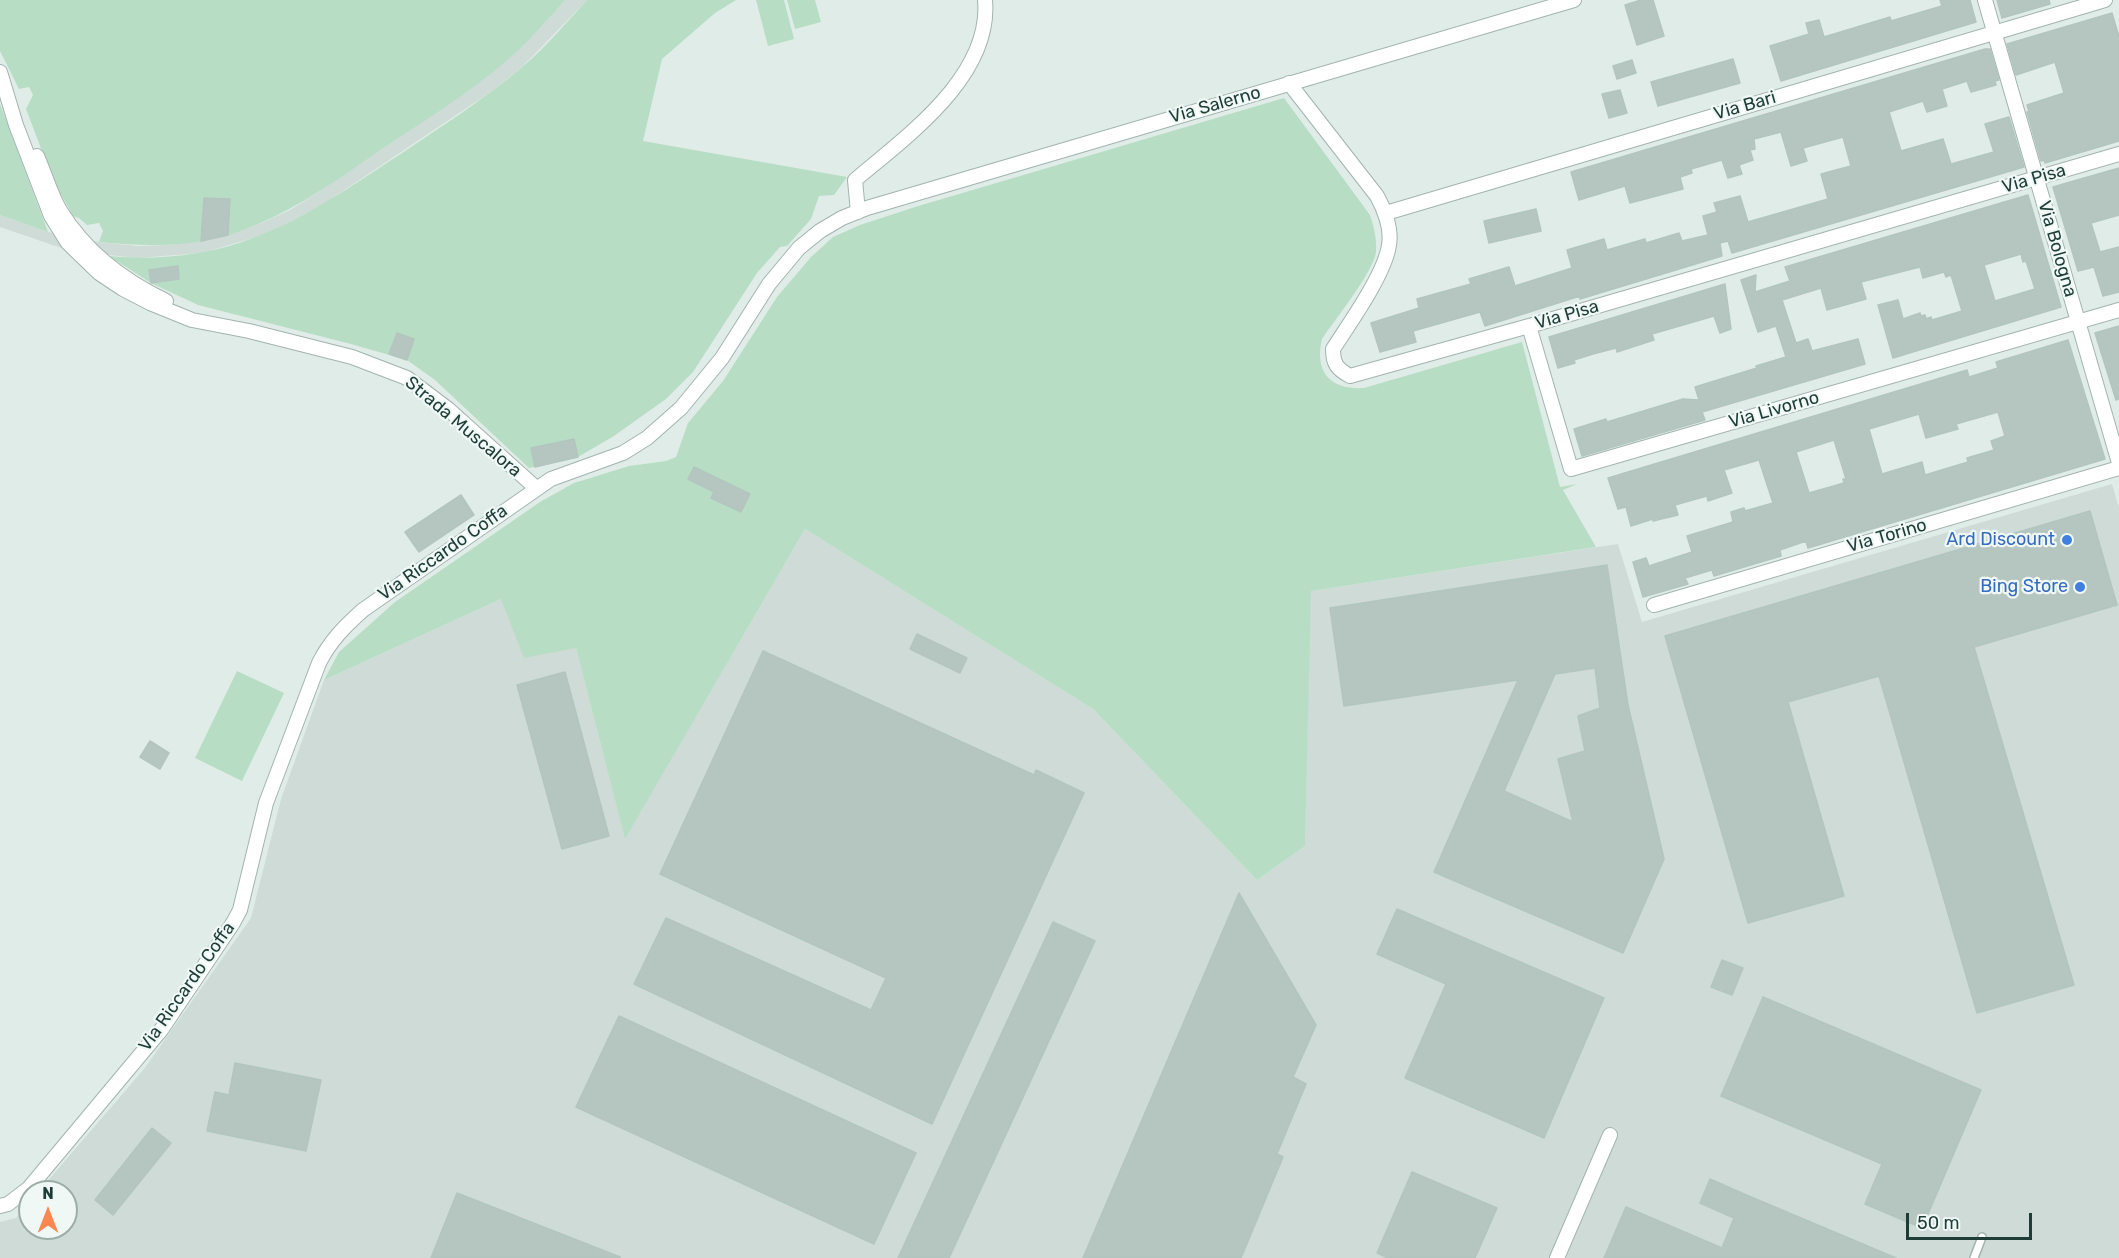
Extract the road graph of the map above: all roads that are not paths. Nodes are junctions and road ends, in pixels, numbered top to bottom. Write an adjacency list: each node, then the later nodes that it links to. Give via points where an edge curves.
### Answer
1 (985, 0): 9 (street, via 985,27 966,71 915,129 855,180)
2 (1574, 0): 6 (street, Via Salerno)
3 (1985, 0): 5 (street, Via Bologna)
4 (2105, 0): 5 (street, Via Bari)
5 (1995, 33): 8 (street, Via Bologna); 10 (street, Via Bari)
6 (1289, 83): 9 (street, Via Salerno); 10 (street, Via Pisa)
7 (2119, 154): 8 (street, Via Pisa)
8 (2037, 178): 12 (street, Via Bologna); 13 (street, Via Pisa)
9 (858, 212): 17 (street, Via Riccardo Coffa, via 820,231 799,248 769,284 723,358 681,408 647,438 623,453)
10 (1386, 213): 13 (street, Via Pisa, via 1389,246 1372,287 1333,349 1338,369 1350,376)
11 (2119, 310): 12 (street, Via Livorno)
12 (2078, 322): 13 (street, Via Livorno, via 1571,469); 15 (street, Via Bologna)
13 (1529, 326)
14 (249, 331): 14 (street, via 158,297 126,278 88,247 60,210 0,72 51,216 69,243 99,273 150,303 192,320); 17 (street, Strada Muscalora, via 352,357 407,378 448,409)
15 (2119, 463)
16 (2119, 468): 18 (street, Via Torino)
17 (536, 488): 20 (street, Via Riccardo Coffa, via 363,610 327,646 266,803 240,910 233,923 161,1030 29,1188)
18 (1654, 604)
19 (1610, 1135): 22 (street)
20 (0, 1206)
21 (1983, 1237): 23 (lane)
22 (1557, 1258)
23 (1974, 1258)

